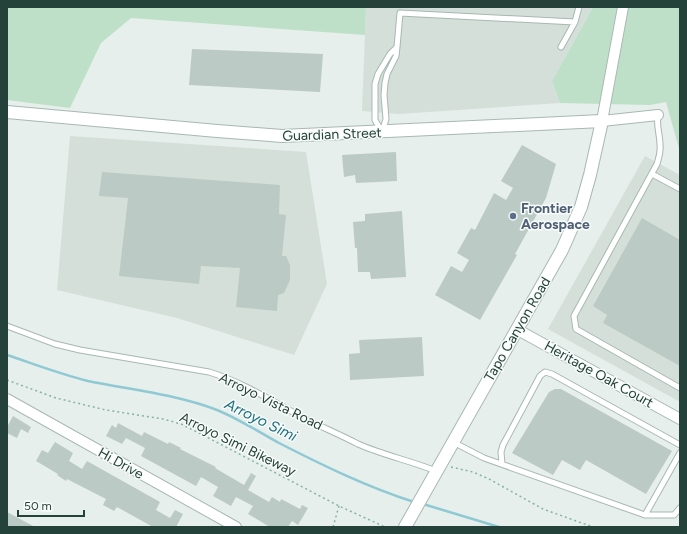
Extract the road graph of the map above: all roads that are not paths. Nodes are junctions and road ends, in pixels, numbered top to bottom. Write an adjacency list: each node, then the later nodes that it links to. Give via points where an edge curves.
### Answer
1 (579, 7): 4 (lane)
2 (624, 7): 9 (street)
3 (400, 10): 4 (lane); 5 (lane)
4 (574, 22): 6 (lane)
5 (397, 47): 10 (lane, via 385,82 386,119); 10 (lane, via 378,74 375,84 375,120)
6 (561, 47)
7 (7, 112): 10 (street, Guardian Street, via 282,136)
8 (658, 115): 9 (street, Guardian Street); 11 (lane, via 656,123 660,153)
9 (602, 121): 10 (street, Guardian Street); 14 (street, Tapo Canyon Road, via 590,175 576,220)
10 (382, 132)
11 (652, 174): 12 (lane); 15 (lane, via 574,316 576,328)
12 (680, 189)
13 (7, 326): 22 (lane, Arroyo Vista Road, via 55,344 80,350 227,377 361,445)
14 (518, 330): 17 (street, Heritage Oak Court); 18 (street, Tapo Canyon Road)
15 (680, 388)
16 (7, 399): 25 (street, Hi Drive)
17 (680, 420)
18 (453, 442): 21 (lane); 22 (street, Tapo Canyon Road)
19 (680, 445): 21 (lane, via 545,372 540,376 503,445)
20 (680, 453): 24 (lane)
21 (502, 464): 24 (lane)
22 (437, 471): 26 (street, Tapo Canyon Road)
23 (680, 508): 24 (lane, via 674,515)
24 (645, 515)
25 (236, 527)
26 (405, 527)

